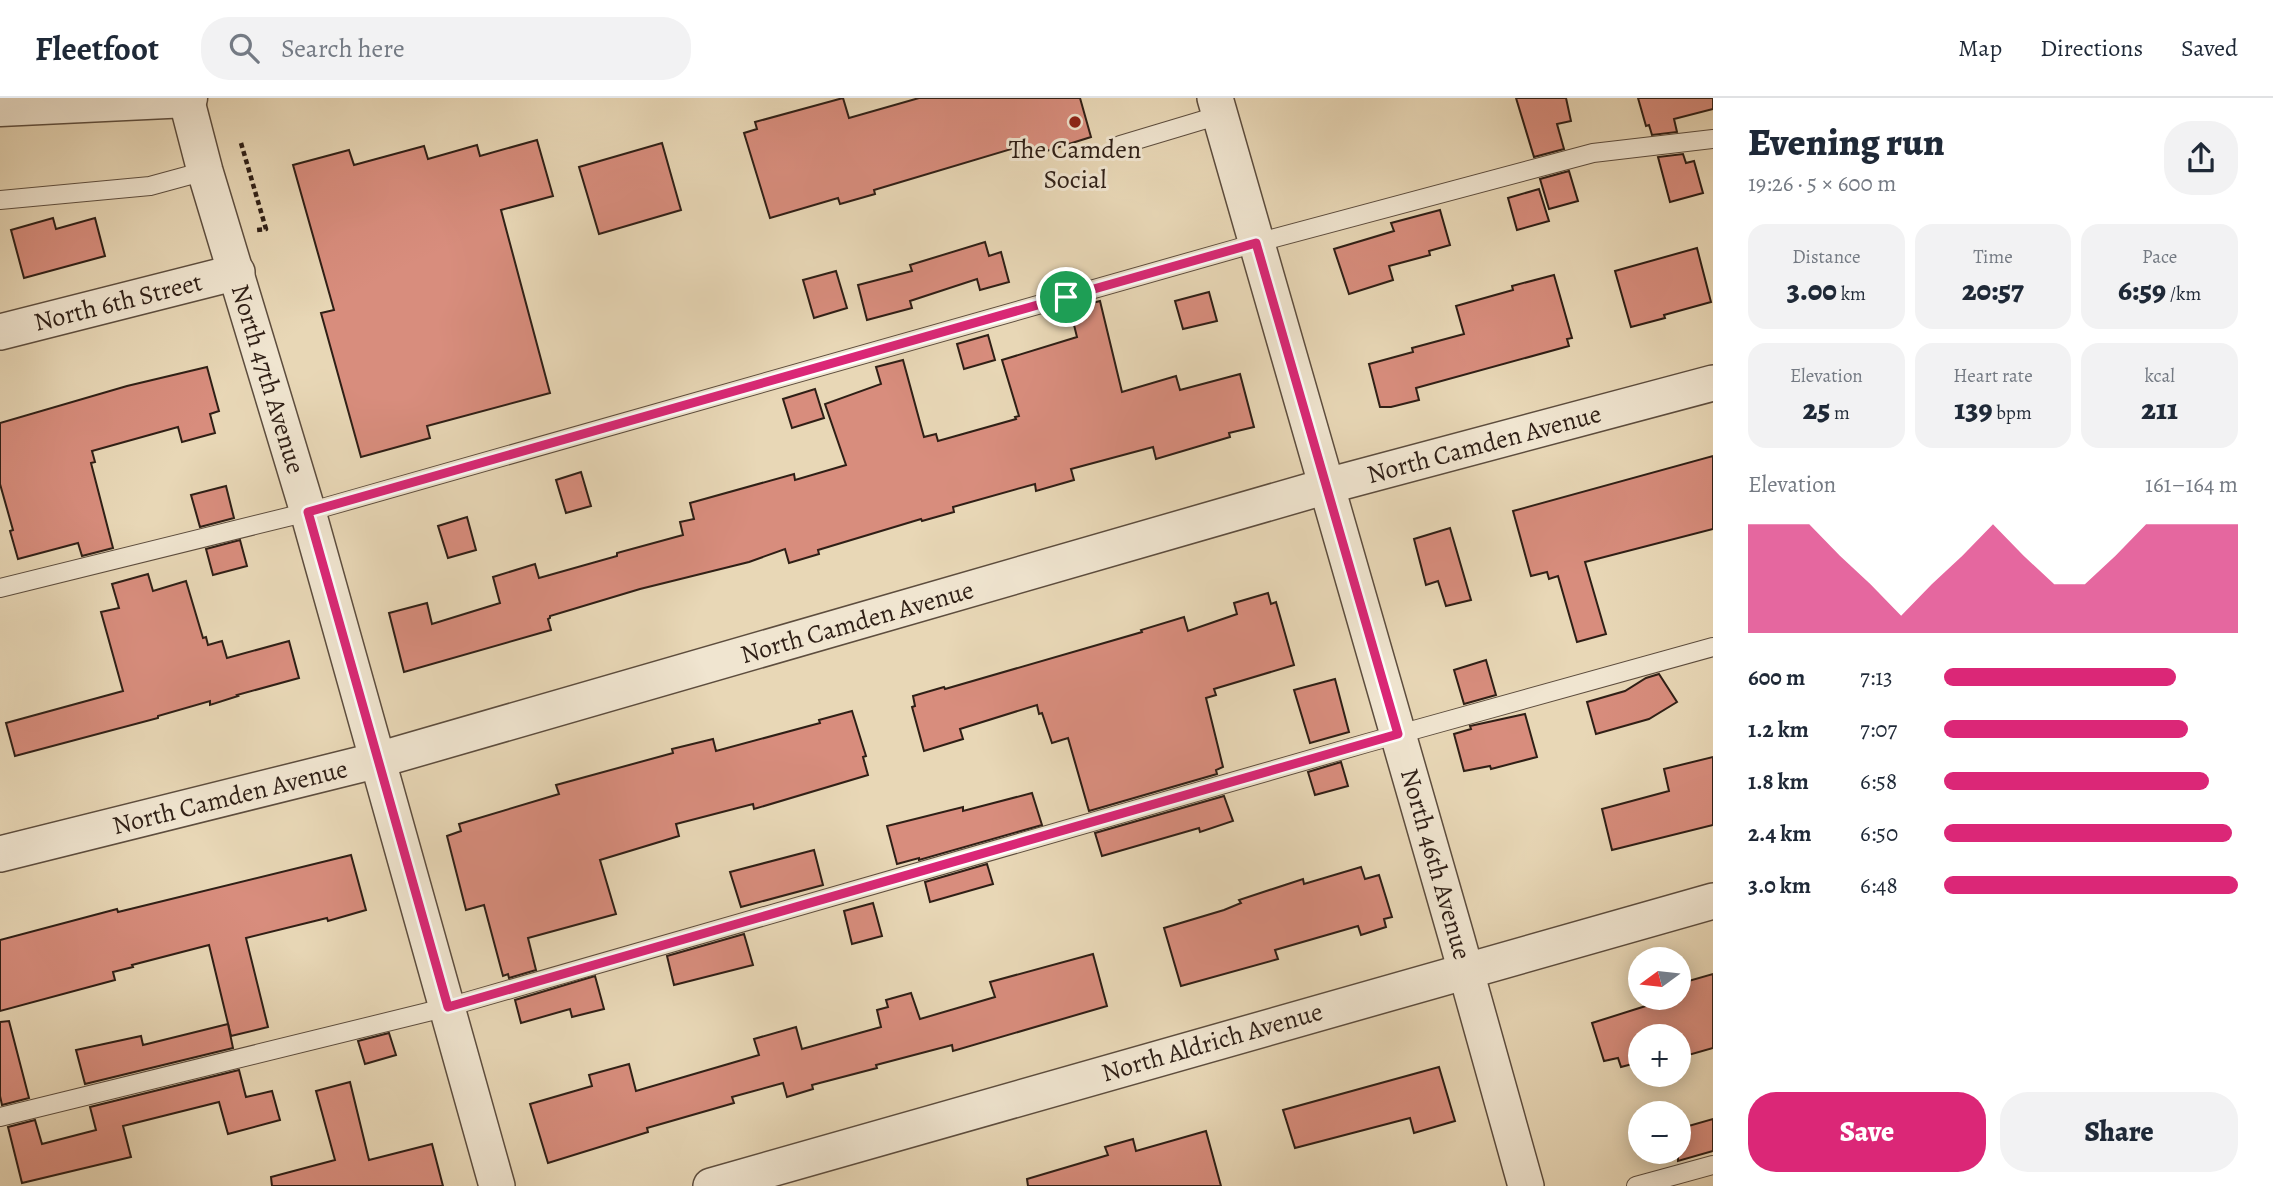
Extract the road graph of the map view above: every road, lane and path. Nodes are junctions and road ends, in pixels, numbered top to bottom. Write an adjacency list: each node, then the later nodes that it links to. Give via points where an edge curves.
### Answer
1 (187, 98): 2 (street); 7 (street, North 47th Avenue)
2 (0, 107)
3 (1217, 107): 6 (lane); 10 (street, North 46th Avenue)
4 (1713, 139): 10 (lane, via 1593,153)
5 (241, 143): 9 (path, via 266,229)
6 (1120, 145)
7 (205, 171): 8 (lane, via 150,186); 11 (street, North 47th Avenue)
8 (0, 200)
9 (255, 230)
10 (1256, 243): 14 (street, North 46th Avenue); 15 (lane)
11 (237, 272): 12 (street, North 6th Street); 15 (street, North 47th Avenue)
12 (0, 332)
13 (1713, 383): 14 (street, North Camden Avenue)
14 (1327, 486): 18 (street, North 46th Avenue); 19 (street, North Camden Avenue)
15 (308, 512): 16 (lane); 19 (street, North 47th Avenue)
16 (0, 588)
17 (1713, 647): 18 (lane)
18 (1398, 734): 22 (street, North 46th Avenue); 23 (lane)
19 (378, 760): 20 (street, North Camden Avenue); 23 (street, North 47th Avenue)
20 (0, 854)
21 (1713, 901): 22 (street, North Aldrich Avenue)
22 (1466, 969): 27 (street, North Aldrich Avenue); 28 (street, North 46th Avenue)
23 (448, 1007): 24 (lane); 26 (street, North 47th Avenue)
24 (0, 1117)
25 (1713, 1165): 29 (lane)
26 (497, 1186)
27 (711, 1186)
28 (1526, 1186)
29 (1636, 1186)

